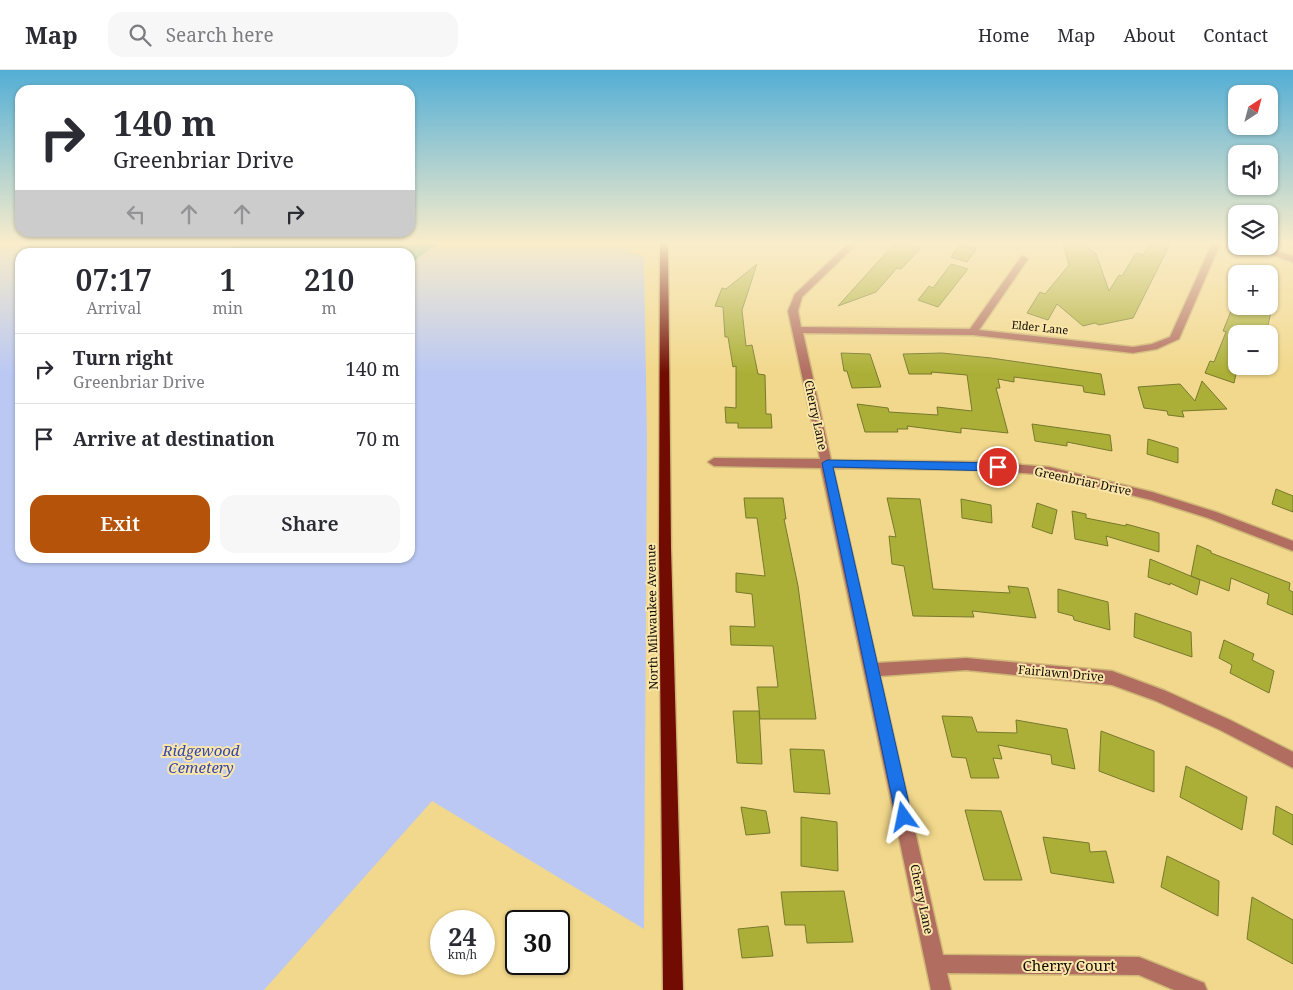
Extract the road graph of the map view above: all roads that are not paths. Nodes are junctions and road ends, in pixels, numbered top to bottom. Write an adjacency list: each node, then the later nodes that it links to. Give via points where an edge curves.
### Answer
1 (664, 287): 13 (main road, North Milwaukee Avenue)
2 (808, 287): 5 (street, Cherry Lane, via 798,296 793,311)
3 (1004, 287): 6 (street)
4 (1197, 287): 6 (street, Elder Lane, via 1174,339 1154,347 1133,350)
5 (798, 330): 6 (street, Elder Lane); 8 (street, Cherry Lane)
6 (973, 332)
7 (714, 462): 8 (street, Greenbriar Drive)
8 (827, 463): 9 (street, Greenbriar Drive, via 981,466 1049,471 1152,496); 10 (street, Cherry Lane)
9 (1293, 546)
10 (872, 670): 11 (street, Fairlawn Drive, via 966,664 1112,678 1185,707); 12 (street, Cherry Lane)
11 (1293, 760)
12 (936, 964): 14 (street, Cherry Lane); 15 (street, Cherry Court, via 1139,966)
13 (673, 990)
14 (941, 990)
15 (1196, 990)

